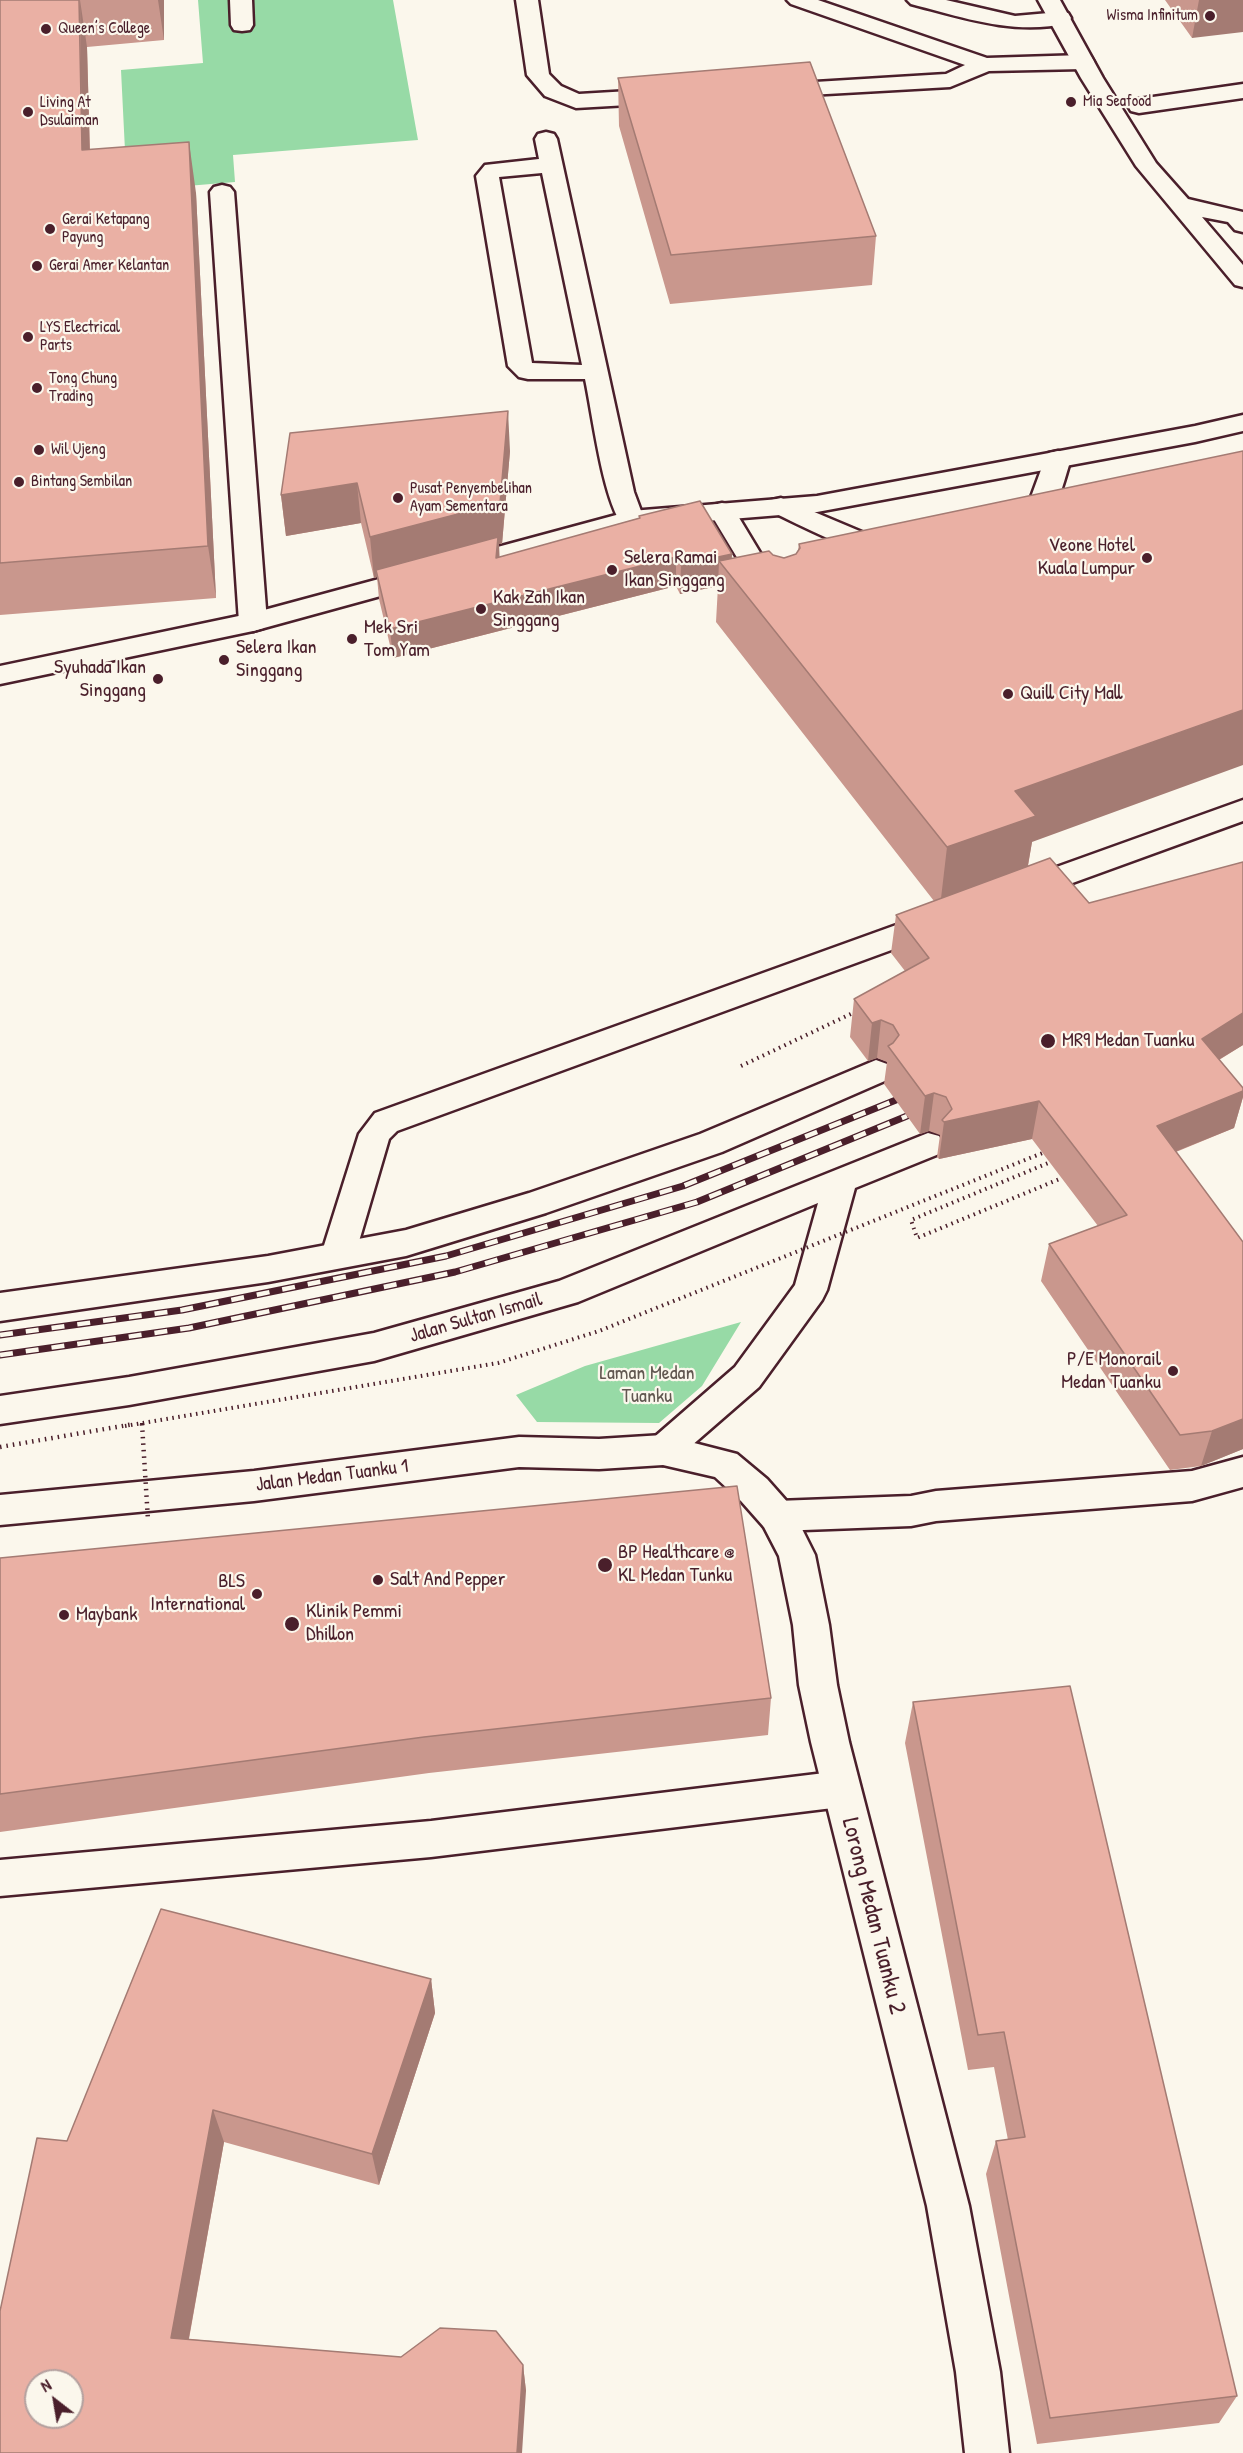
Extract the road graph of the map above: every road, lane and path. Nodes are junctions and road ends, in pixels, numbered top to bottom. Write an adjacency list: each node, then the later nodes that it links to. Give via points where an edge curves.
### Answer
1 (241, 0): 6 (street)
2 (527, 0): 11 (street, via 538,75 553,91 576,101)
3 (798, 0): 7 (street)
4 (918, 0): 5 (street, via 1015,22)
5 (1054, 9): 8 (street)
6 (242, 25)
7 (985, 65): 8 (street); 9 (street, via 950,80)
8 (1088, 71): 12 (street); 14 (street)
9 (752, 91)
10 (1243, 92): 12 (street)
11 (682, 95)
12 (1138, 106): 14 (street)
13 (546, 139): 15 (street)
14 (1132, 141): 17 (street, via 1147,166)
15 (551, 165): 20 (street); 20 (street, via 493,170 487,176 520,366 528,372)
16 (222, 192): 29 (street)
17 (1181, 205): 18 (street, via 1236,217); 19 (street)
18 (1243, 225)
19 (1243, 280)
20 (595, 372): 25 (street, via 621,492)
21 (1243, 423): 22 (street)
22 (1058, 459): 23 (street, via 817,504); 26 (street, via 1034,525)
23 (781, 506): 24 (street); 27 (street, via 872,546)
24 (722, 511): 25 (street); 28 (street)
25 (631, 519): 29 (street)
26 (1005, 533)
27 (912, 553)
28 (780, 608)
29 (253, 622): 30 (street)
30 (0, 675)
31 (1243, 810): 32 (street)
32 (998, 899)
33 (965, 912): 42 (street, via 386,1122 375,1134)
34 (865, 1007): 35 (path)
35 (741, 1066)
36 (876, 1072): 42 (street, via 711,1143 534,1204 406,1243)
37 (928, 1145): 41 (street, Jalan Sultan Ismail)
38 (1048, 1151): 45 (path, bridge, via 599,1331 498,1362)
39 (1057, 1160): 40 (path, via 911,1220 917,1238)
40 (1073, 1174)
41 (840, 1183): 44 (street, Jalan Sultan Ismail, via 566,1292 374,1347); 47 (street, via 810,1290 747,1377)
42 (338, 1255): 43 (street, via 268,1269)
43 (0, 1307)
44 (0, 1410)
45 (142, 1423): 46 (path, bridge); 51 (path, bridge)
46 (0, 1447)
47 (663, 1450): 49 (street, Jalan Medan Tuanku 1, via 599,1454 519,1452 254,1486); 50 (street, Lorong Medan Tuanku 2, via 725,1465)
48 (1243, 1472): 50 (street, via 1192,1486 911,1511)
49 (0, 1510)
50 (777, 1516): 52 (street, Lorong Medan Tuanku 2, via 797,1555 818,1685)
51 (148, 1520)
52 (841, 1790): 53 (street, via 431,1839); 54 (street, Lorong Medan Tuanku 2, via 948,2206 978,2372)
53 (0, 1878)
54 (987, 2453)

